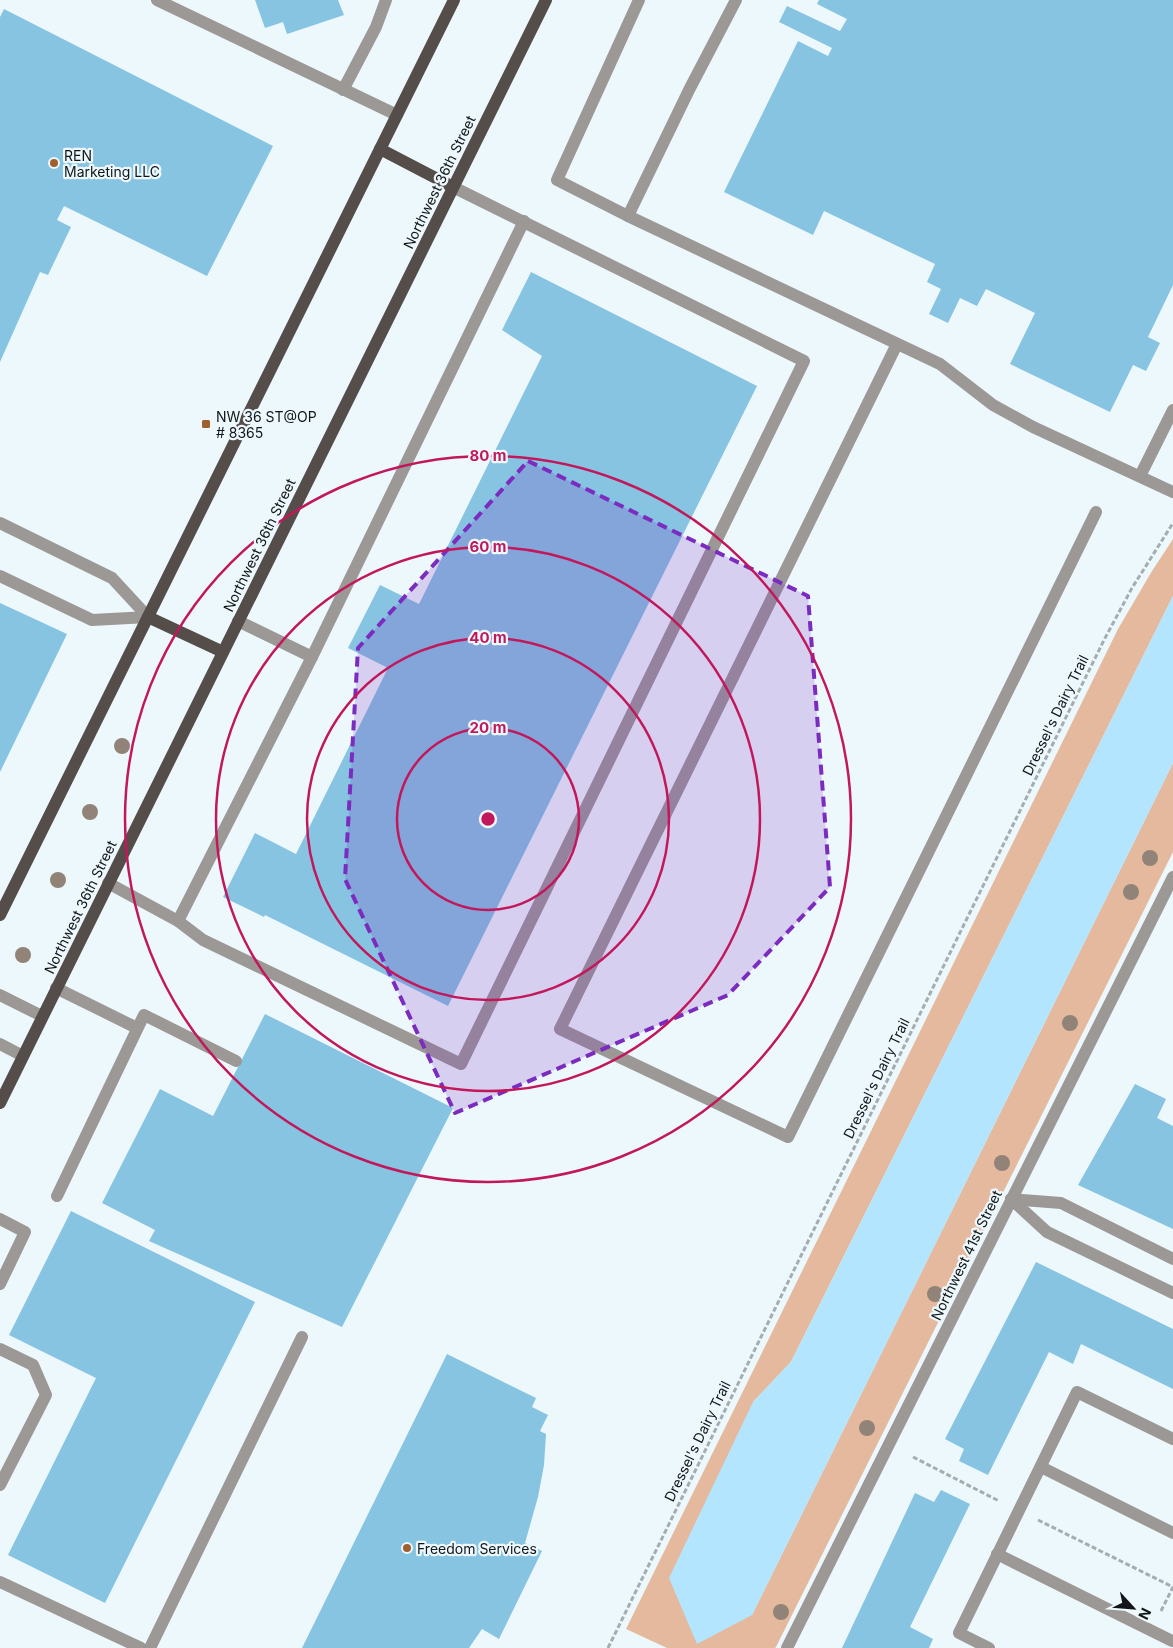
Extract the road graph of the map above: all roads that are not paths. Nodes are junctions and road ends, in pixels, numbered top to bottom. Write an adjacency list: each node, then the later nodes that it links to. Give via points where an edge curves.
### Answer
1 (157, 0): 7 (street)
2 (386, 0): 7 (street, via 376,27)
3 (454, 0): 8 (main road)
4 (546, 0): 10 (main road, Northwest 36th Street)
5 (638, 0): 11 (street, via 557,180)
6 (736, 0): 11 (street)
7 (343, 90): 8 (street)
8 (397, 115): 9 (main road)
9 (380, 149): 10 (main road); 20 (main road)
10 (453, 187): 12 (street); 21 (main road, Northwest 36th Street)
11 (628, 216): 13 (street)
12 (524, 221): 23 (street); 27 (street, via 804,361 461,1064 203,940)
13 (897, 344): 15 (street, via 940,364 993,405); 17 (street, via 560,1029 788,1137)
14 (1173, 410): 15 (street)
15 (1140, 476): 16 (street)
16 (1173, 492)
17 (1096, 512)
18 (0, 523): 20 (street, via 112,578)
19 (0, 576): 20 (street, via 92,620)
20 (148, 617): 22 (main road); 26 (main road)
21 (238, 621): 22 (main road, Northwest 36th Street); 23 (street)
22 (223, 652): 25 (main road, Northwest 36th Street)
23 (312, 657): 27 (street)
24 (1173, 876): 37 (street, Northwest 41st Street)
25 (108, 883): 27 (street); 28 (main road, Northwest 36th Street)
26 (0, 915)
27 (178, 920)
28 (56, 988): 30 (main road, Northwest 36th Street); 31 (street)
29 (0, 995): 30 (street)
30 (42, 1016): 33 (main road, Northwest 36th Street)
31 (138, 1028): 34 (street, via 144,1016); 36 (street)
32 (0, 1044): 33 (street)
33 (23, 1056): 35 (main road, Northwest 36th Street)
34 (236, 1061)
35 (0, 1102)
36 (57, 1196)
37 (1011, 1199): 39 (street, via 1061,1203); 41 (street, via 1047,1232); 53 (street, Northwest 41st Street)
38 (0, 1219): 40 (street, via 25,1232)
39 (1173, 1259)
40 (0, 1284)
41 (1173, 1292)
42 (302, 1337): 52 (street)
43 (0, 1349): 46 (street, via 33,1365 46,1395)
44 (1173, 1439): 45 (street, via 1077,1392)
45 (1041, 1467): 47 (street); 48 (street)
46 (0, 1485)
47 (1173, 1533)
48 (997, 1554): 50 (street); 54 (street, via 959,1633)
49 (0, 1582): 51 (street)
50 (1171, 1643)
51 (141, 1648)
52 (150, 1648)
53 (787, 1648)
54 (989, 1648)

